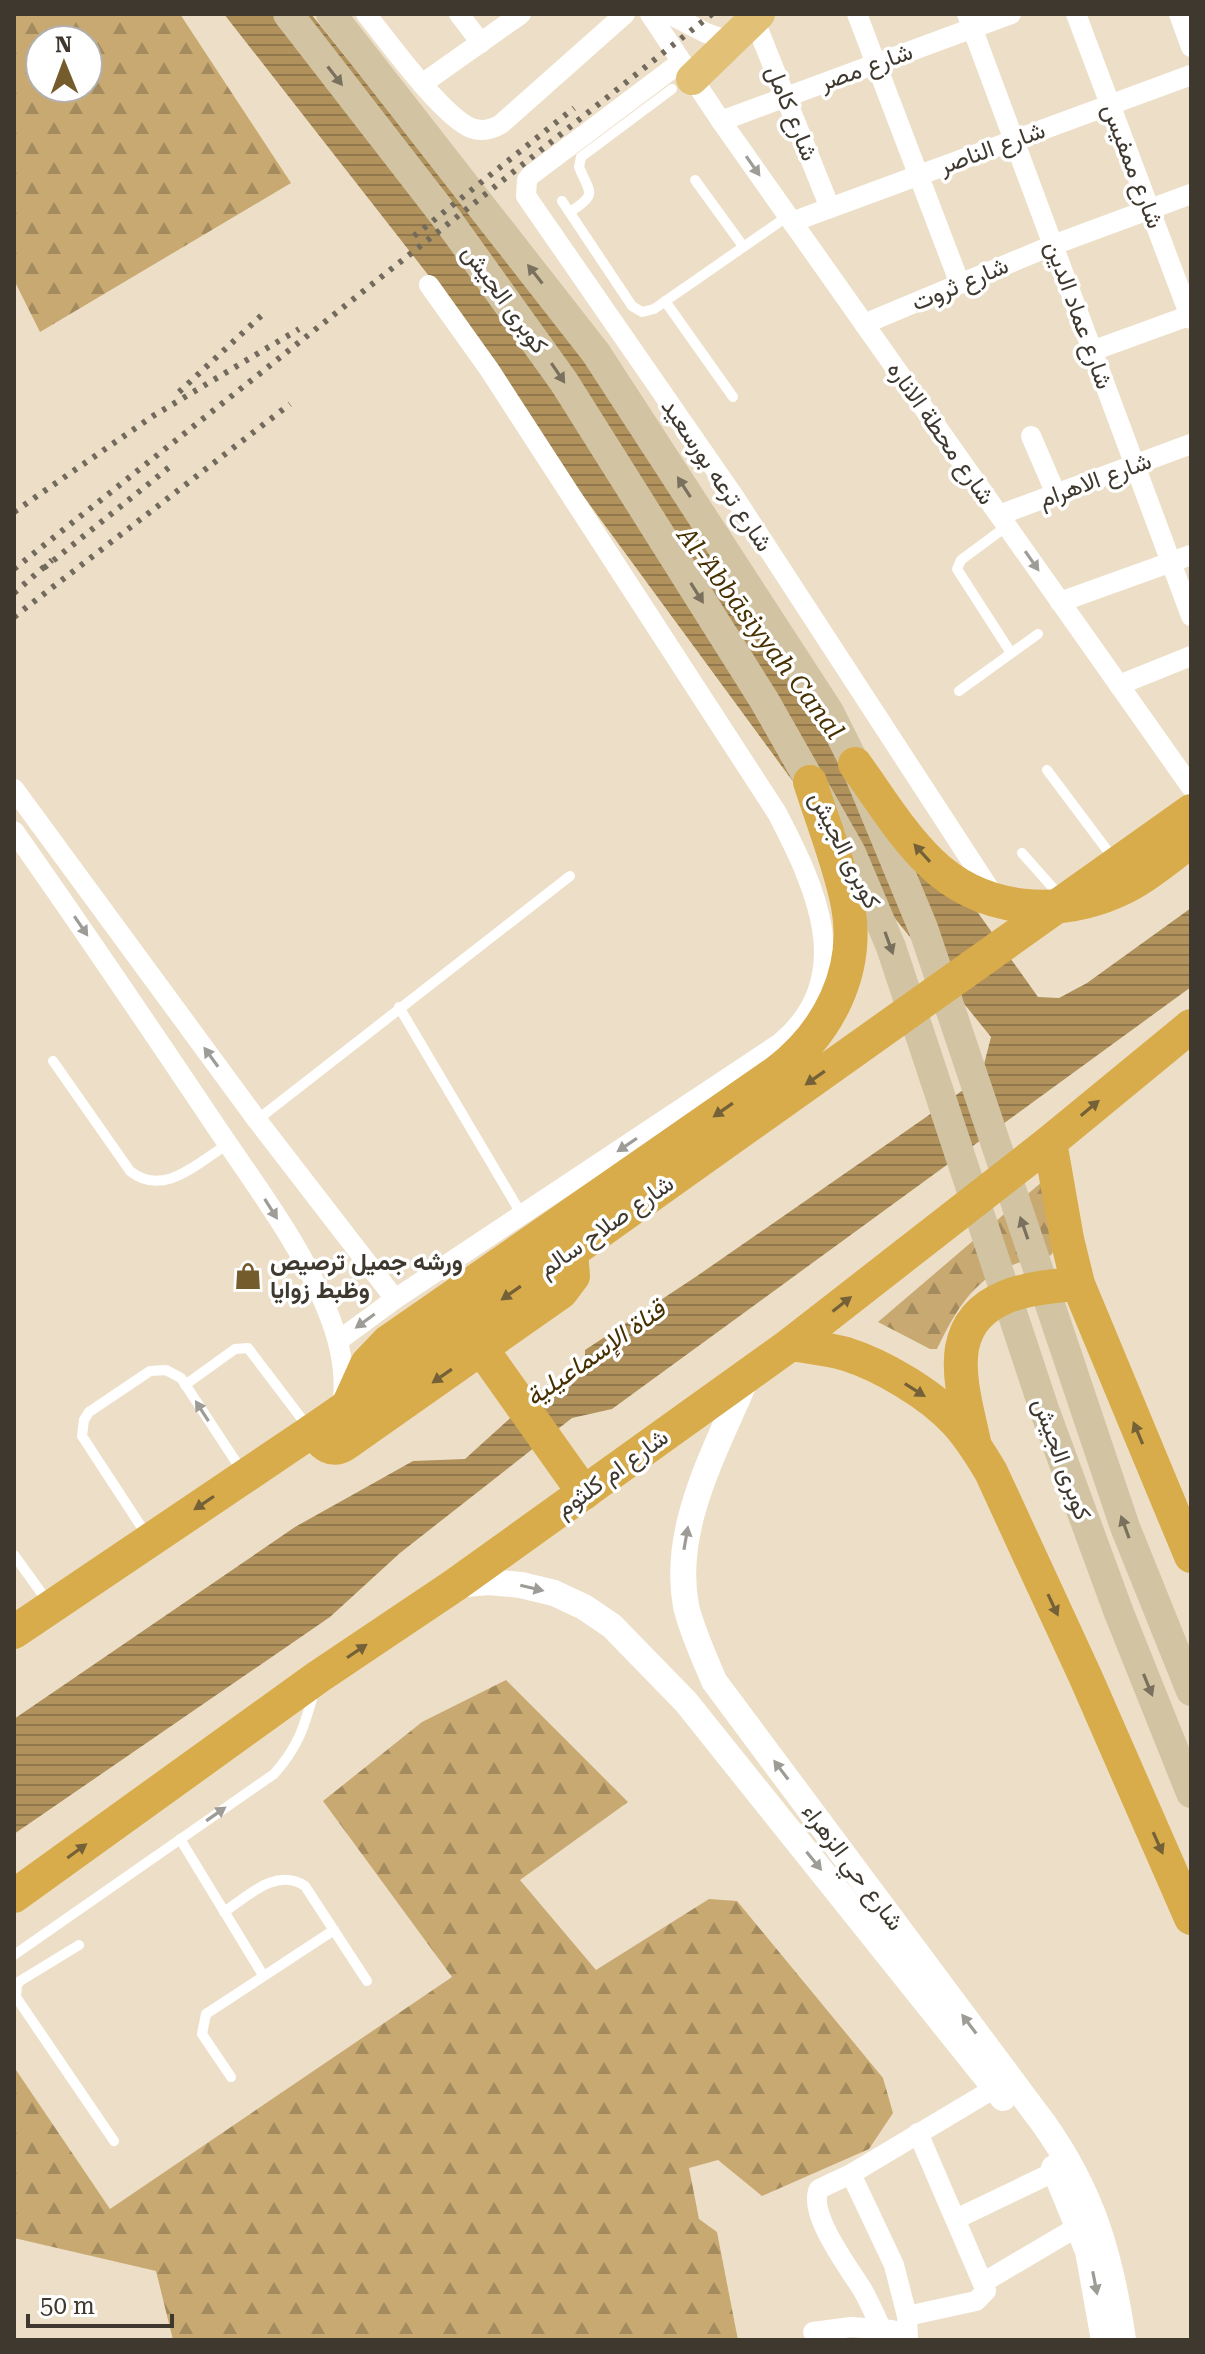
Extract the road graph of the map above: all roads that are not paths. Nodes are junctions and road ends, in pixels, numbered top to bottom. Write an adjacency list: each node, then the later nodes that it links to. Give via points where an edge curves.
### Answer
1 (288, 14): 59 (main road, كوبرى الجيش, one-way to 59, via 555,369)
2 (331, 14): 57 (main road, كوبرى الجيش, one-way to 2, via 803,670 596,353)
3 (366, 14): 21 (street)
4 (459, 14): 16 (street)
5 (521, 14): 16 (street)
6 (625, 14): 21 (street, via 494,128 467,126)
7 (650, 14): 20 (street, شارع محطة الاناره)
8 (669, 14): 15 (street)
9 (857, 14): 18 (street)
10 (1011, 14): 14 (street, شارع مصر)
11 (1076, 14): 23 (street, شارع ممفيس)
12 (1179, 14): 17 (street)
13 (757, 16): 15 (main road); 22 (street, شارع كامل)
14 (970, 21): 18 (street, شارع مصر); 25 (street, شارع عماد الدين)
15 (731, 42): 20 (main road)
16 (481, 43): 21 (street)
17 (1191, 47)
18 (877, 63): 22 (street, شارع مصر); 26 (street)
19 (1191, 75): 23 (street, شارع الناصر)
20 (682, 77): 24 (street, شارع محطة الاناره); 32 (lane, via 585,152 579,167 590,195); 71 (street, شارع ترعه بورسعيد, via 531,175 526,196 735,498)
21 (422, 84)
22 (786, 97): 24 (street, شارع مصر); 30 (street, شارع كامل)
23 (1110, 104): 25 (street, شارع الناصر); 31 (street, شارع ممفيس)
24 (721, 121): 33 (street, شارع محطة الاناره, one-way to 33)
25 (1014, 140): 26 (street, شارع الناصر); 34 (street, شارع عماد الدين)
26 (920, 175): 30 (street, شارع الناصر); 36 (street)
27 (695, 180): 35 (lane)
28 (1191, 194): 31 (street, شارع ثروت)
29 (562, 201): 32 (lane)
30 (830, 208): 33 (street, شارع الناصر)
31 (1149, 209): 34 (street, شارع ثروت); 39 (street, شارع ممفيس)
32 (570, 212): 38 (lane, via 636,310 648,311)
33 (790, 219): 35 (lane); 40 (street, شارع محطة الاناره)
34 (1053, 245): 36 (street, شارع ثروت); 41 (street, شارع عماد الدين)
35 (743, 246): 38 (lane)
36 (960, 284): 40 (street, شارع ثروت)
37 (429, 285): 73 (street, via 489,369 784,826 804,866 823,928 819,986)
38 (665, 301): 42 (lane)
39 (1191, 317): 41 (street)
40 (864, 324): 47 (street, شارع محطة الاناره)
41 (1092, 351): 45 (street, شارع عماد الدين)
42 (733, 397)
43 (1031, 436): 46 (street)
44 (1191, 444): 45 (street, شارع الاهرام)
45 (1135, 465): 46 (street, شارع الاهرام); 49 (street, شارع عماد الدين)
46 (1056, 494): 47 (street, شارع الاهرام)
47 (1003, 521): 50 (street, شارع محطة الاناره, one-way to 50); 53 (lane, via 957,569)
48 (1191, 555): 49 (street)
49 (1171, 562): 50 (street); 51 (street, شارع عماد الدين)
50 (1060, 602): 55 (street, شارع محطة الاناره)
51 (1191, 616)
52 (1038, 634): 53 (lane)
53 (1011, 653): 56 (lane)
54 (1191, 656): 55 (street)
55 (1119, 685): 60 (street, شارع محطة الاناره)
56 (959, 691)
57 (855, 764): 64 (highway, one-way to 57, via 1127,887 1102,897 1057,907 1011,905 968,890 931,863); 102 (main road, كوبرى الجيش, one-way to 57, via 1125,1527 923,928)
58 (1047, 770): 68 (lane)
59 (810, 782): 89 (highway, one-way to 89, via 848,905 850,933 844,976 824,1025 777,1072 388,1342 367,1364); 104 (main road, كوبرى الجيش, one-way to 104, via 851,853 891,947 1044,1409)
60 (1191, 787)
61 (14, 789): 65 (street)
62 (1191, 811): 68 (highway, شارع صلاح سالم)
63 (14, 831): 67 (street)
64 (1191, 841)
65 (56, 848): 67 (street); 77 (street, one-way to 65)
66 (1022, 853): 70 (lane)
67 (36, 862): 79 (street, one-way to 79)
68 (1117, 863): 70 (highway, شارع صلاح سالم)
69 (570, 876): 72 (lane)
70 (1064, 901): 71 (highway, شارع صلاح سالم)
71 (1019, 933): 75 (highway, شارع صلاح سالم)
72 (399, 1007): 77 (lane); 80 (lane)
73 (805, 1019): 75 (street, via 839,1038); 80 (street, one-way to 80, via 780,1043)
74 (1191, 1026): 78 (highway, شارع ام كلثوم, one-way to 74)
75 (880, 1031): 81 (highway, شارع صلاح سالم, one-way to 81)
76 (53, 1061): 79 (lane, via 141,1180 167,1182)
77 (257, 1120): 79 (street); 83 (street)
78 (1050, 1142): 82 (highway); 85 (highway, شارع ام كلثوم, one-way to 78)
79 (228, 1144): 84 (street, one-way to 84, via 308,1270)
80 (522, 1215): 83 (street)
81 (571, 1252): 86 (highway, via 573,1276 566,1288); 89 (highway, شارع صلاح سالم, one-way to 89)
82 (1078, 1284): 91 (highway, via 1001,1298 969,1329 961,1362); 96 (highway, one-way to 82)
83 (395, 1299): 84 (street, one-way to 84)
84 (338, 1341): 89 (street)
85 (791, 1344): 87 (highway, شارع ام كلثوم); 91 (highway, one-way to 91, via 844,1354 890,1375 935,1402)
86 (488, 1359): 90 (highway, one-way to 90, via 340,1447 328,1447); 93 (highway)
87 (747, 1376): 93 (highway, شارع ام كلثوم); 101 (street, شارع حي الزهراء, one-way to 87, via 686,1604 684,1548 699,1494)
88 (185, 1385): 90 (lane, via 235,1349 248,1348); 92 (lane, one-way to 88); 94 (lane, via 166,1370 150,1371 89,1412 81,1428 86,1444)
89 (345, 1408): 90 (highway, شارع صلاح سالم)
90 (312, 1431): 92 (highway, شارع صلاح سالم)
91 (974, 1444): 108 (highway, one-way to 108, via 1086,1678)
92 (245, 1476): 94 (highway, شارع صلاح سالم, one-way to 94)
93 (584, 1493): 97 (highway, شارع ام كلثوم)
94 (150, 1540): 98 (highway, شارع صلاح سالم)
95 (14, 1555): 98 (lane)
96 (1191, 1556)
97 (455, 1585): 100 (highway, شارع ام كلثوم, one-way to 97); 103 (street, شارع حي الزهراء, one-way to 103, via 521,1585 584,1607 612,1626)
98 (51, 1606): 99 (highway, شارع صلاح سالم)
99 (14, 1632)
100 (318, 1677): 105 (lane, one-way to 100, via 274,1774 291,1755); 106 (highway, شارع ام كلثوم, one-way to 100)
101 (714, 1681): 103 (street); 128 (street, شارع حي الزهراء, one-way to 101, via 1105,2244 1085,2191 1059,2145)
102 (1191, 1691)
103 (686, 1702): 116 (street, شارع حي الزهراء, one-way to 116)
104 (1191, 1793)
105 (180, 1839): 107 (lane); 111 (lane)
106 (14, 1896)
107 (224, 1912): 109 (lane, via 274,1880 290,1879 305,1886); 112 (lane)
108 (1191, 1918)
109 (334, 1930): 112 (lane); 113 (lane)
110 (79, 1945): 114 (lane)
111 (14, 1955)
112 (263, 1975): 115 (lane, via 206,2014 201,2025)
113 (367, 1981)
114 (15, 1983): 118 (lane, via 16,1997)
115 (231, 2077)
116 (995, 2088): 117 (street); 119 (street, شارع حي الزهراء)
117 (918, 2133): 120 (street); 121 (street)
118 (114, 2141)
119 (1056, 2171): 121 (street); 122 (street, شارع حي الزهراء)
120 (851, 2174): 124 (street, via 819,2189 816,2203 839,2257 862,2288); 125 (street, via 890,2252)
121 (956, 2219): 123 (street)
122 (1079, 2226): 123 (street); 127 (street, شارع حي الزهراء, one-way to 127, via 1095,2280)
123 (984, 2282): 125 (street, via 981,2299)
124 (881, 2328): 125 (street); 126 (street)
125 (907, 2330)
126 (813, 2332)
127 (1104, 2340)
128 (1123, 2340)

